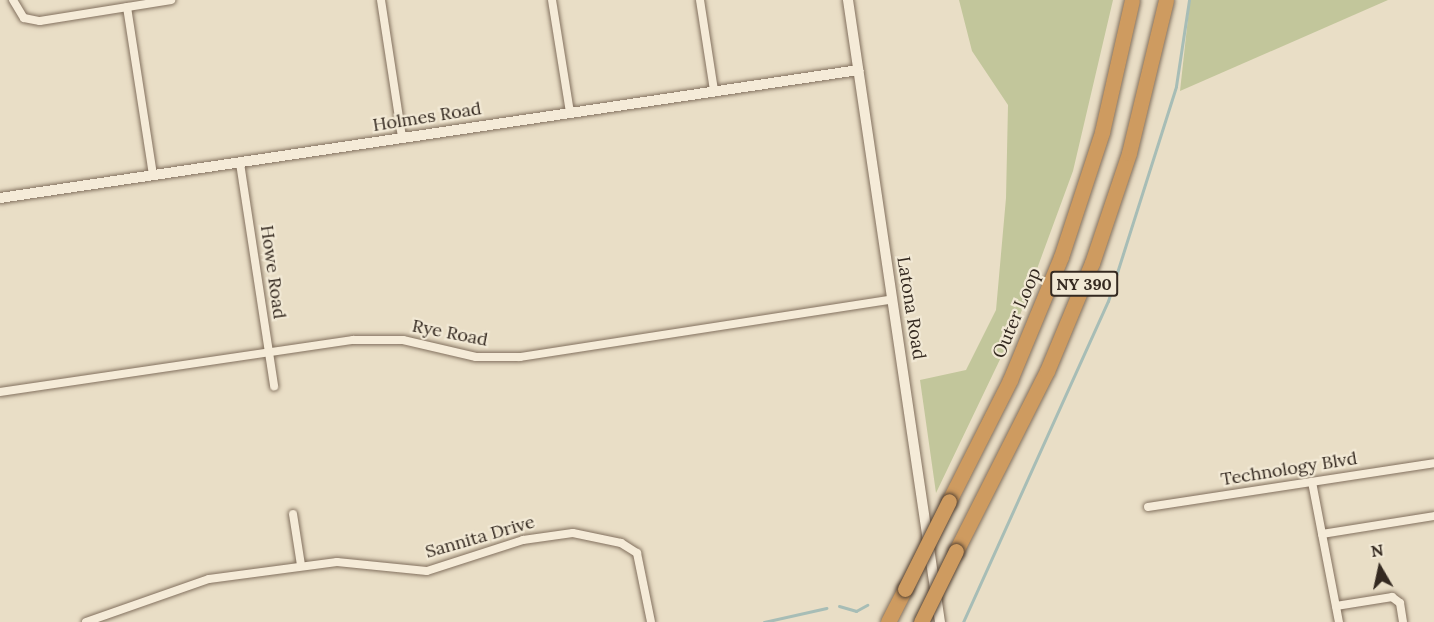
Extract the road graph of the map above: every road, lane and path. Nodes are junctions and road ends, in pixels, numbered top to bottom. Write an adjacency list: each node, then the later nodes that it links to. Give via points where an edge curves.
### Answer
1 (13, 0): 9 (street, via 19,13 32,21)
2 (171, 0): 9 (street)
3 (381, 0): 13 (street)
4 (552, 0): 12 (street)
5 (700, 0): 11 (street)
6 (848, 0): 10 (street, Latona Road)
7 (1132, 0): 31 (highway, Outer Loop / NY 390, bridge, via 1102,132 1064,250 1013,373)
8 (1166, 0): 32 (highway, NY 390, bridge, via 1133,137 1092,263 1047,371)
9 (127, 7): 15 (street)
10 (859, 70): 11 (street, Holmes Road); 17 (street, Latona Road)
11 (714, 90): 12 (street, Holmes Road)
12 (570, 111): 13 (street, Holmes Road)
13 (402, 138): 14 (street, Holmes Road)
14 (240, 163): 15 (street, Holmes Road); 18 (street, Howe Road)
15 (153, 175): 16 (street, Holmes Road)
16 (0, 198)
17 (893, 299): 18 (street, Rye Road, via 520,357 476,357 378,338); 33 (street, Latona Road)
18 (268, 352): 19 (street, Howe Road); 20 (street, Rye Road)
19 (274, 386)
20 (0, 392)
21 (1434, 463): 22 (street, Technology Blvd)
22 (1312, 482): 23 (street, Technology Blvd); 26 (street)
23 (1148, 507)
24 (293, 514): 27 (street)
25 (1434, 516): 26 (street)
26 (1322, 534): 28 (street)
27 (301, 565): 29 (street, Sannita Drive, via 191,583); 30 (street, Sannita Drive, via 337,562 427,571 539,536 591,536 621,543 637,553)
28 (1336, 606): 34 (street); 35 (street, via 1392,597 1400,603)
29 (86, 622)
30 (651, 622)
31 (888, 622)
32 (921, 622)
33 (939, 622)
34 (1339, 622)
35 (1403, 622)

